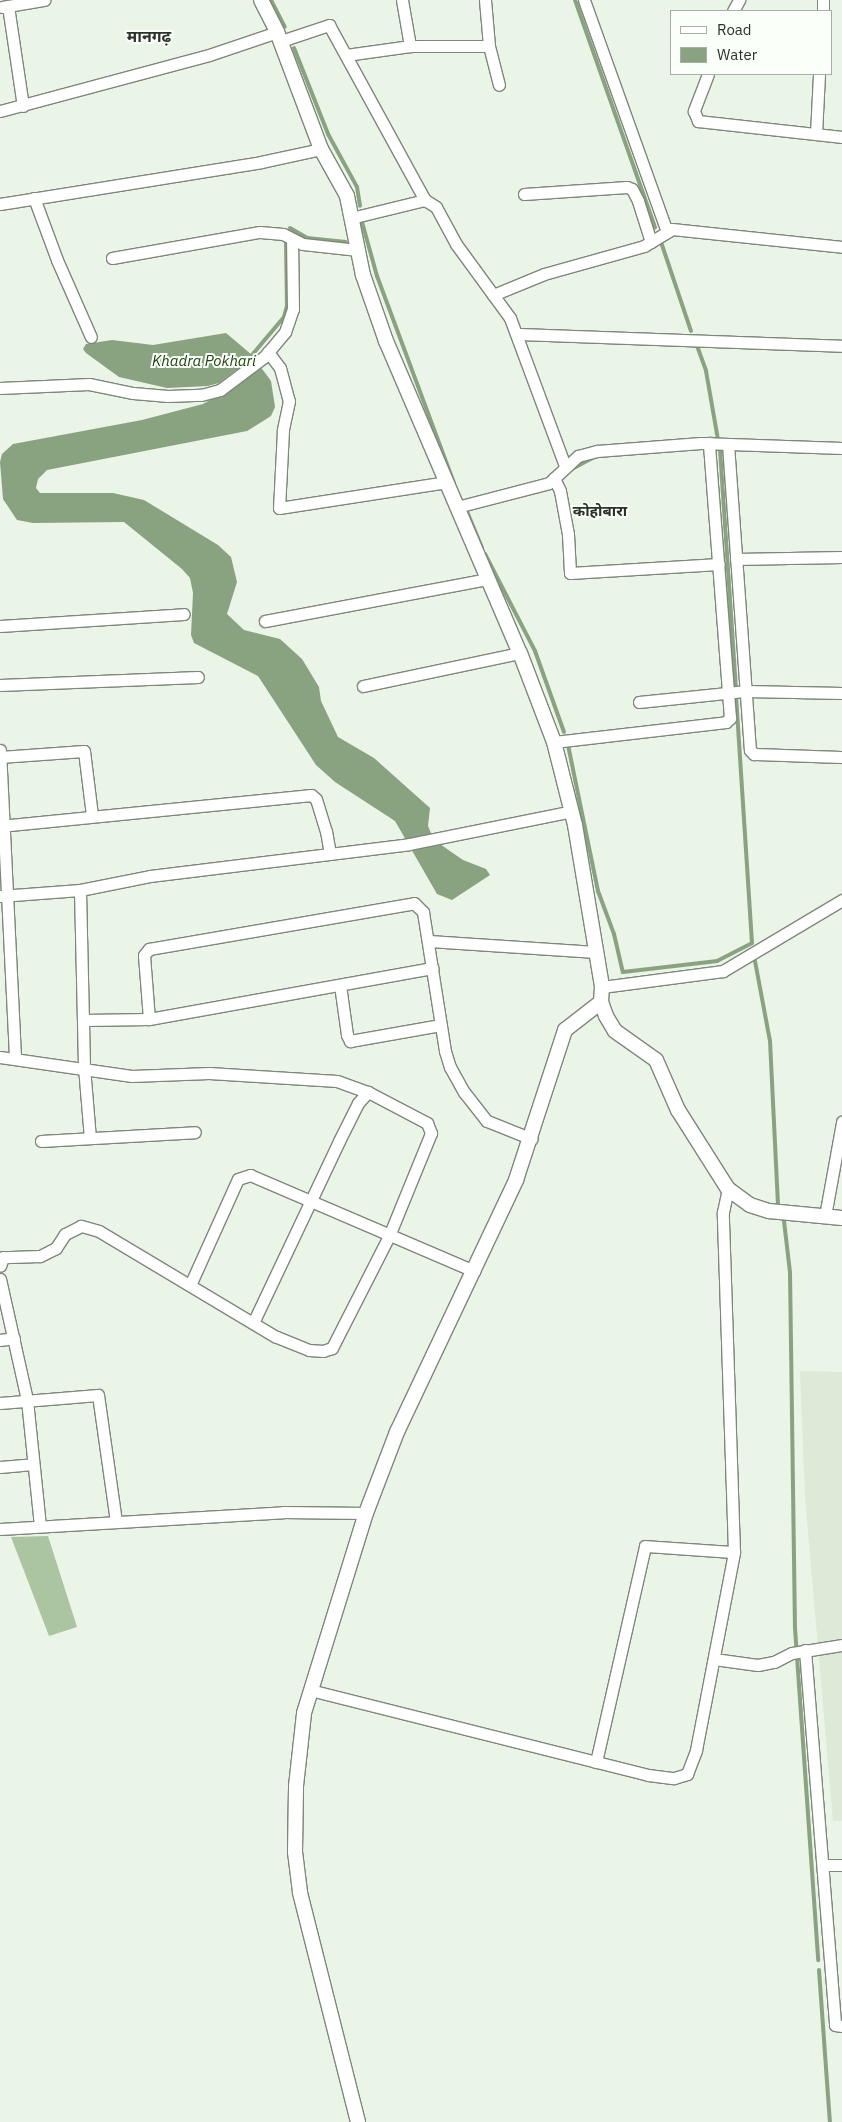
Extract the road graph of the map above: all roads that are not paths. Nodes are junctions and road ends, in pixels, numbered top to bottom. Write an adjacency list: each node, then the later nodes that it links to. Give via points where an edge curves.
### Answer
1 (44, 0): 6 (street)
2 (261, 0): 7 (street)
3 (402, 0): 8 (street)
4 (485, 0): 9 (street)
5 (584, 0): 24 (street)
6 (4, 6): 14 (street)
7 (279, 36): 10 (street, via 329,25); 14 (street); 18 (street)
8 (410, 46): 9 (street); 10 (street)
9 (489, 46): 13 (street)
10 (346, 55): 21 (street)
11 (708, 75): 16 (street, via 694,111 698,121)
12 (819, 75): 16 (street)
13 (499, 85)
14 (23, 106): 15 (street)
15 (0, 111)
16 (816, 134): 17 (street)
17 (842, 137)
18 (321, 149): 20 (street, via 261,162); 23 (street, via 347,196)
19 (524, 194): 26 (street, via 627,187 632,189 638,202)
20 (34, 198): 22 (street); 32 (street)
21 (425, 200): 23 (street); 30 (street, via 436,206 456,244)
22 (0, 204)
23 (351, 218): 28 (street)
24 (667, 232): 26 (street); 27 (street, via 680,228)
25 (292, 239): 28 (street, via 303,244); 29 (street, via 274,232 260,232); 34 (street, via 293,309 285,332)
26 (651, 242): 30 (street, via 544,274)
27 (842, 248)
28 (358, 250): 41 (street, via 363,275 386,341)
29 (112, 258)
30 (493, 296): 31 (street)
31 (518, 334): 33 (street); 39 (street)
32 (91, 337)
33 (842, 346)
34 (266, 355): 35 (street, via 220,390 193,395 133,393 89,384); 41 (street, via 280,368 289,401 283,430 279,508)
35 (0, 388)
36 (709, 443): 37 (street); 39 (street, via 597,451 578,456); 45 (street)
37 (728, 444): 38 (street); 44 (street)
38 (842, 448)
39 (565, 466): 40 (street)
40 (554, 478): 42 (street, via 538,487); 45 (street, via 560,491 568,534 570,573)
41 (447, 482): 42 (street)
42 (457, 506): 46 (street)
43 (842, 557): 44 (street)
44 (736, 559): 54 (street)
45 (719, 564): 55 (street)
46 (488, 579): 48 (street); 50 (street)
47 (184, 614): 49 (street)
48 (266, 621)
49 (0, 626)
50 (520, 653): 53 (street); 58 (street)
51 (198, 677): 52 (street)
52 (0, 685)
53 (363, 686)
54 (746, 691): 55 (street); 56 (street); 61 (street, via 752,753)
55 (729, 693): 57 (street); 58 (street, via 730,718 726,722)
56 (842, 693)
57 (639, 702)
58 (554, 742): 62 (street)
59 (0, 750): 60 (street)
60 (0, 757): 63 (street, via 84,751); 64 (street)
61 (842, 757)
62 (572, 811): 65 (street, via 437,839); 70 (street)
63 (92, 815): 64 (street); 65 (street, via 311,795 316,799)
64 (1, 826): 67 (street)
65 (330, 854): 66 (street, via 150,876)
66 (80, 890): 67 (street); 77 (street)
67 (3, 896): 72 (street)
68 (842, 900): 74 (street, via 724,971)
69 (429, 941): 70 (street); 71 (street); 76 (street, via 422,908 410,903 148,949 144,955)
70 (596, 952): 74 (street)
71 (432, 968): 73 (street); 78 (street)
72 (5, 983): 80 (street)
73 (340, 985): 76 (street); 78 (street, via 350,1041)
74 (602, 987): 75 (street)
75 (601, 1002): 86 (street, via 565,1030); 88 (street, via 615,1031 656,1060 678,1110)
76 (149, 1019): 77 (street)
77 (84, 1020): 81 (street)
78 (440, 1025): 86 (street, via 450,1067 479,1114 487,1122)
79 (0, 1057): 80 (street)
80 (15, 1058): 81 (street)
81 (84, 1067): 82 (street, via 132,1076 209,1073 337,1081); 85 (street)
82 (368, 1092): 89 (street, via 358,1104); 92 (street, via 427,1122 431,1133)
83 (842, 1122): 90 (street)
84 (195, 1132): 85 (street)
85 (90, 1138): 87 (street)
86 (532, 1139): 94 (street)
87 (41, 1141)
88 (728, 1189): 90 (street, via 750,1205 769,1212); 108 (street, via 722,1212)
89 (311, 1201): 92 (street); 96 (street, via 250,1175 238,1179); 97 (street)
90 (825, 1216): 91 (street)
91 (842, 1218)
92 (390, 1236): 94 (street); 97 (street, via 332,1348 309,1350 276,1337)
93 (0, 1266): 96 (street, via 3,1258 40,1256 56,1248 64,1234 81,1226 100,1231)
94 (474, 1271): 104 (street, via 427,1365)
95 (0, 1279): 98 (street)
96 (191, 1283): 97 (street)
97 (253, 1323)
98 (14, 1338): 99 (street); 100 (street)
99 (0, 1340)
100 (27, 1400): 101 (street); 102 (street); 105 (street, via 98,1395)
101 (0, 1403)
102 (34, 1464): 103 (street); 106 (street)
103 (0, 1467)
104 (366, 1513): 105 (street, via 283,1512); 112 (street)
105 (116, 1521): 106 (street)
106 (40, 1526): 107 (street)
107 (0, 1530)
108 (734, 1552): 111 (street); 113 (street, via 645,1546)
109 (842, 1645): 110 (street)
110 (805, 1650): 111 (street, via 758,1665); 114 (street)
111 (714, 1659): 113 (street, via 696,1750 687,1774 674,1778 648,1775)
112 (310, 1690): 113 (street); 117 (street, via 304,1713 296,1786 295,1852 307,1924 334,2016)
113 (596, 1762)
114 (823, 1865): 115 (street); 116 (street, via 835,2025)
115 (842, 1865)
116 (842, 2026)
117 (358, 2122)

